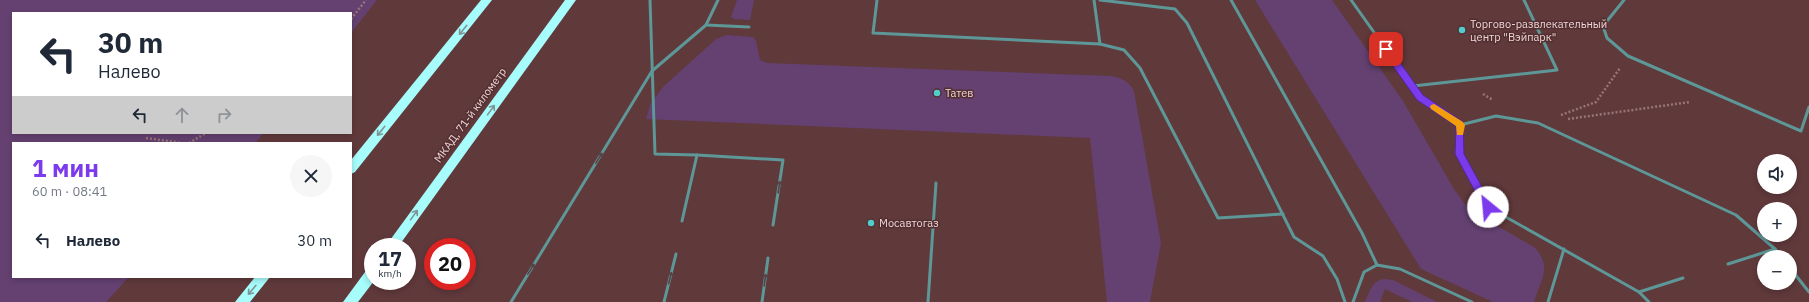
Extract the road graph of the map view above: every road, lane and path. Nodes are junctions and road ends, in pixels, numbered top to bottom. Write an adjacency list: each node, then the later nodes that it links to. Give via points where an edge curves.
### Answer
1 (366, 0): 13 (path)
2 (487, 0): 29 (highway, one-way to 29)
3 (572, 0): 34 (highway, МКАД, 71-й километр, one-way to 3)
4 (650, 0): 18 (lane)
5 (718, 0): 14 (lane)
6 (877, 0): 16 (lane, via 873,33)
7 (1094, 0): 16 (lane)
8 (1100, 0): 31 (lane, via 1175,9 1187,23)
9 (1231, 0): 40 (lane, via 1362,233)
10 (1351, 0): 19 (lane)
11 (1524, 0): 19 (lane, via 1557,70)
12 (1624, 0): 17 (lane, via 1603,26 1607,38)
13 (352, 18)
14 (706, 25): 15 (lane); 18 (lane)
15 (748, 27)
16 (1100, 44): 31 (lane, via 1124,50 1140,68 1218,218)
17 (1628, 56): 20 (lane); 22 (path, via 1596,102)
18 (652, 71): 28 (lane, via 655,154); 49 (lane, one-way to 18)
19 (1413, 86): 23 (lane, via 1420,97)
20 (1724, 97): 21 (lane, via 1801,132); 22 (path)
21 (1809, 107)
22 (1538, 123): 23 (lane, via 1496,116); 36 (lane, via 1736,215)
23 (1460, 125): 35 (lane, via 1460,154 1488,207)
24 (204, 134): 27 (path)
25 (146, 138): 26 (path)
26 (175, 142)
27 (191, 142)
28 (697, 155): 32 (lane); 33 (lane, one-way to 28, via 783,160)
29 (352, 168)
30 (936, 183): 52 (lane)
31 (1283, 214): 53 (lane, via 1294,237 1323,256 1337,279)
32 (682, 221)
33 (773, 225)
34 (398, 238)
35 (1564, 249): 45 (lane); 56 (lane)
36 (1774, 249): 39 (lane)
37 (676, 254): 50 (lane, one-way to 37)
38 (768, 258): 51 (lane, one-way to 38)
39 (1728, 264)
40 (1377, 265): 54 (lane, via 1364,272); 55 (lane, via 1400,269)
41 (1797, 277): 46 (lane)
42 (262, 278): 47 (highway, one-way to 47)
43 (1683, 278): 45 (lane)
44 (364, 284): 48 (highway)
45 (1639, 292): 57 (lane)
46 (1809, 292)
47 (242, 302)
48 (350, 302)
49 (510, 302)
50 (664, 302)
51 (762, 302)
52 (928, 302)
53 (1345, 302)
54 (1353, 302)
55 (1472, 302)
56 (1548, 302)
57 (1649, 302)

